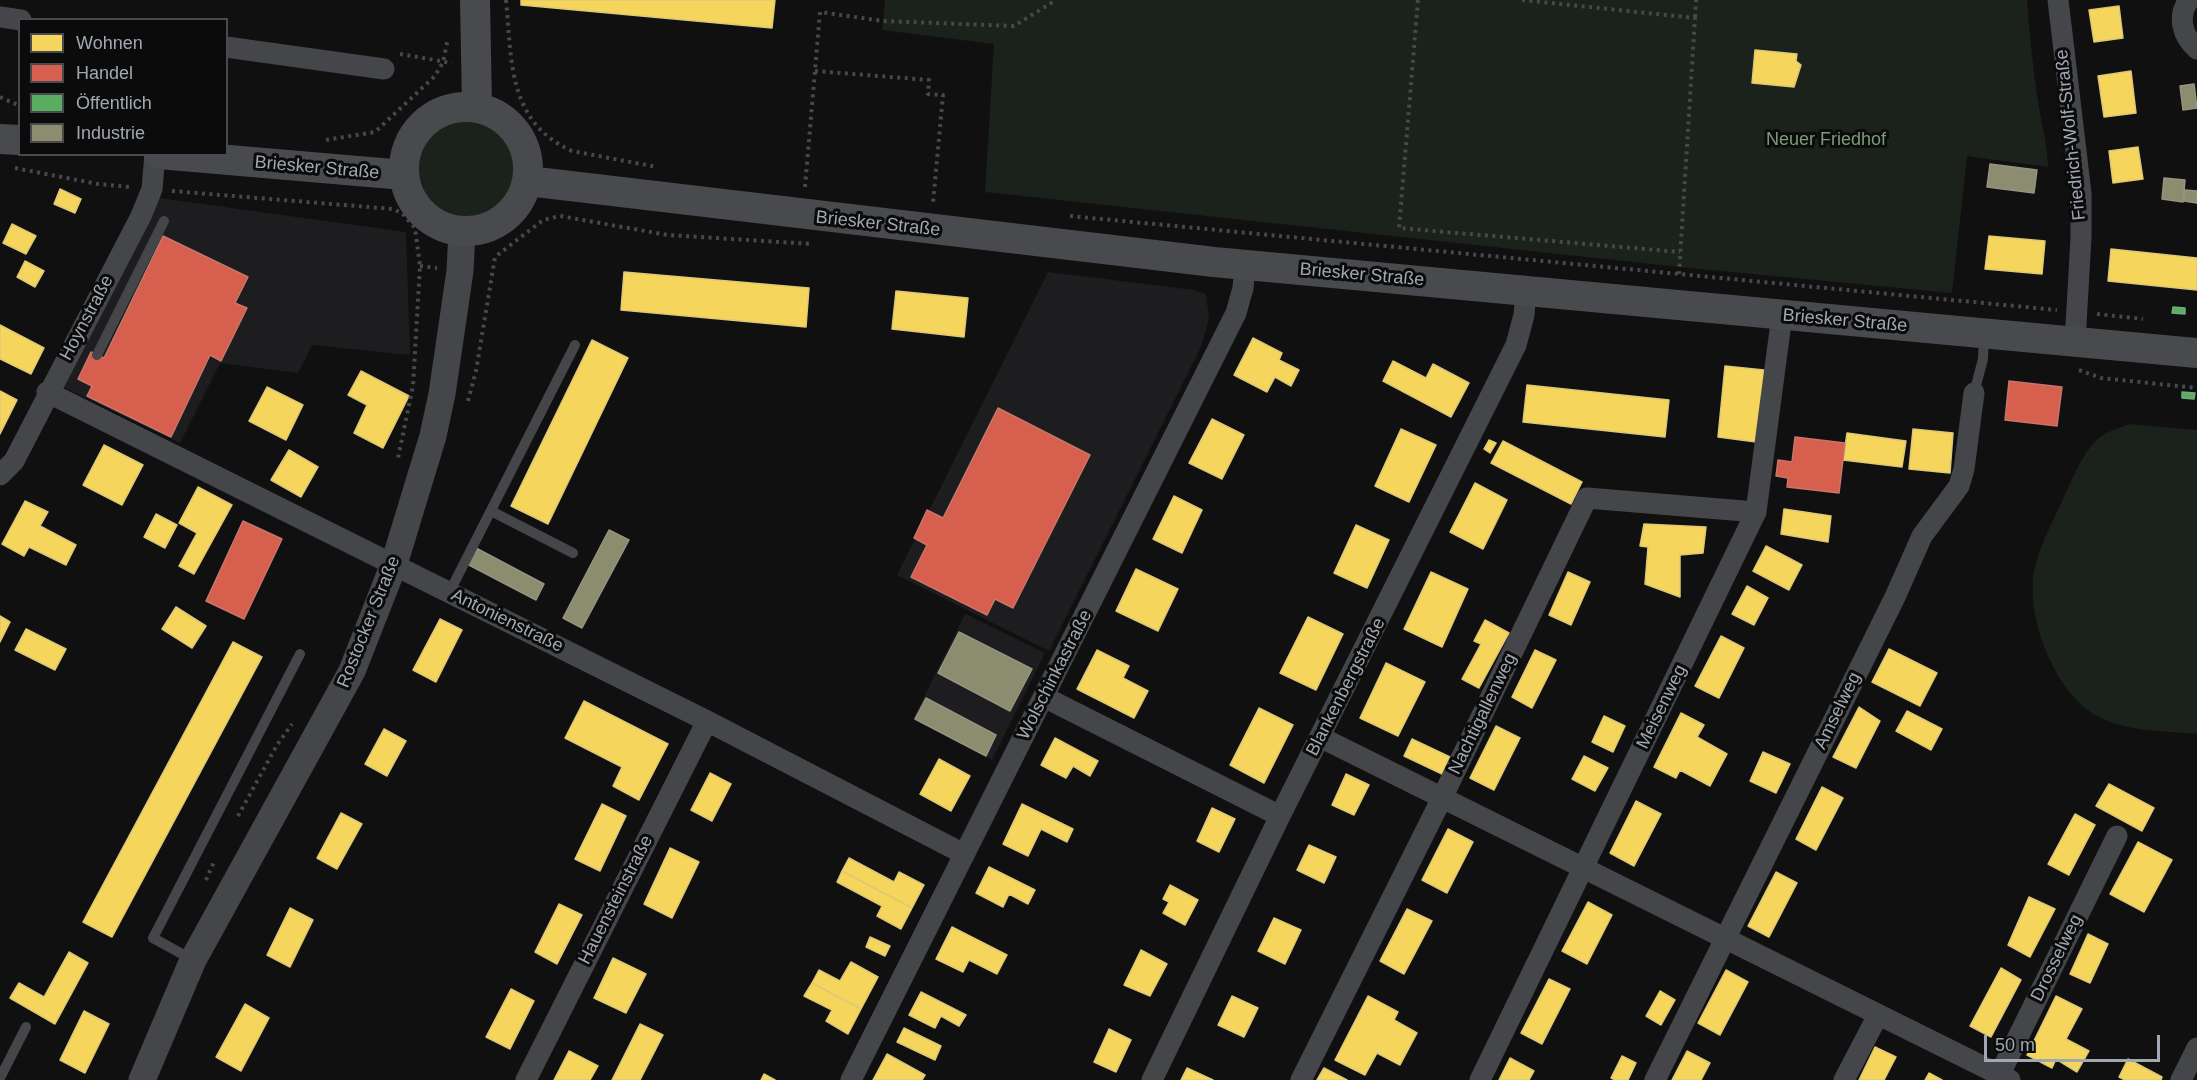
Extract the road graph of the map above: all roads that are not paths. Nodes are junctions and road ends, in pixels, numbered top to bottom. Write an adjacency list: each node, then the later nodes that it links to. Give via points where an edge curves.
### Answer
1 (475, 0): 9 (main road)
2 (2058, 0): 22 (street, Friedrich-Wolf-Straße, via 2081,194)
3 (2189, 0): 7 (street, via 2183,25 2190,43)
4 (0, 17): 5 (street)
5 (18, 20)
6 (228, 47): 8 (street)
7 (2197, 49)
8 (384, 69)
9 (477, 106): 14 (main road, Briesker Straße, via 457,106 437,114 422,127 409,147); 15 (main road, via 498,115 519,138 529,168)
10 (0, 139): 11 (main road)
11 (15, 154)
12 (157, 156): 26 (street, Hoynstraße, via 152,189 141,216)
13 (181, 156): 14 (main road, Briesker Straße)
14 (404, 175): 17 (main road, Briesker Straße, via 414,203 427,217 442,227)
15 (528, 182): 17 (main road, via 513,208 502,218 489,226); 18 (main road, Briesker Straße)
16 (164, 220): 25 (lane)
17 (462, 231): 32 (street, Rostocker Straße, via 442,394)
18 (1245, 265): 19 (main road, Briesker Straße); 35 (street, Wolschinkastraße, via 1236,313)
19 (1526, 290): 20 (main road, Briesker Straße); 37 (street, Blankenbergstraße, via 1516,345)
20 (1782, 315): 21 (main road, Briesker Straße); 30 (street, Meisenweg)
21 (1984, 334): 22 (main road, Briesker Straße); 27 (lane, Amselweg, via 1983,359)
22 (2075, 342): 24 (main road, Briesker Straße)
23 (575, 345): 29 (lane)
24 (2197, 353)
25 (97, 355)
26 (47, 392): 28 (street, Hoynstraße, via 14,461); 32 (street, Antonienstraße)
27 (1974, 393): 43 (street, Amselweg, via 1959,486 1922,536)
28 (0, 475)
29 (491, 512): 31 (lane); 33 (lane)
30 (1756, 512): 38 (street, Nachtigallenweg, via 1587,498); 42 (street, Meisenweg)
31 (573, 553)
32 (394, 564): 33 (street, Antonienstraße); 44 (street, Rostocker Straße, via 352,671)
33 (449, 593): 36 (street, Antonienstraße)
34 (300, 654): 44 (lane, via 153,938)
35 (1044, 697): 39 (street); 41 (street, Wolschinkastraße)
36 (707, 721): 41 (street, Antonienstraße); 51 (street, Hauensteinstraße)
37 (1322, 738): 38 (street); 39 (street, Blankenbergstraße)
38 (1443, 796): 42 (street); 54 (street, Nachtigallenweg)
39 (1280, 816): 53 (street, Blankenbergstraße)
40 (2117, 836): 49 (street, Drosselweg)
41 (964, 854): 52 (street, Wolschinkastraße)
42 (1584, 868): 43 (street); 55 (street, Meisenweg)
43 (1724, 939): 45 (street); 56 (street, Amselweg)
44 (193, 960): 50 (street, Rostocker Straße)
45 (1878, 1015): 49 (street); 57 (street)
46 (26, 1027): 48 (lane)
47 (2197, 1048): 58 (street)
48 (0, 1078)
49 (2002, 1078)
50 (142, 1080)
51 (526, 1080)
52 (851, 1080)
53 (1152, 1080)
54 (1301, 1080)
55 (1480, 1080)
56 (1655, 1080)
57 (1844, 1080)
58 (2181, 1080)

